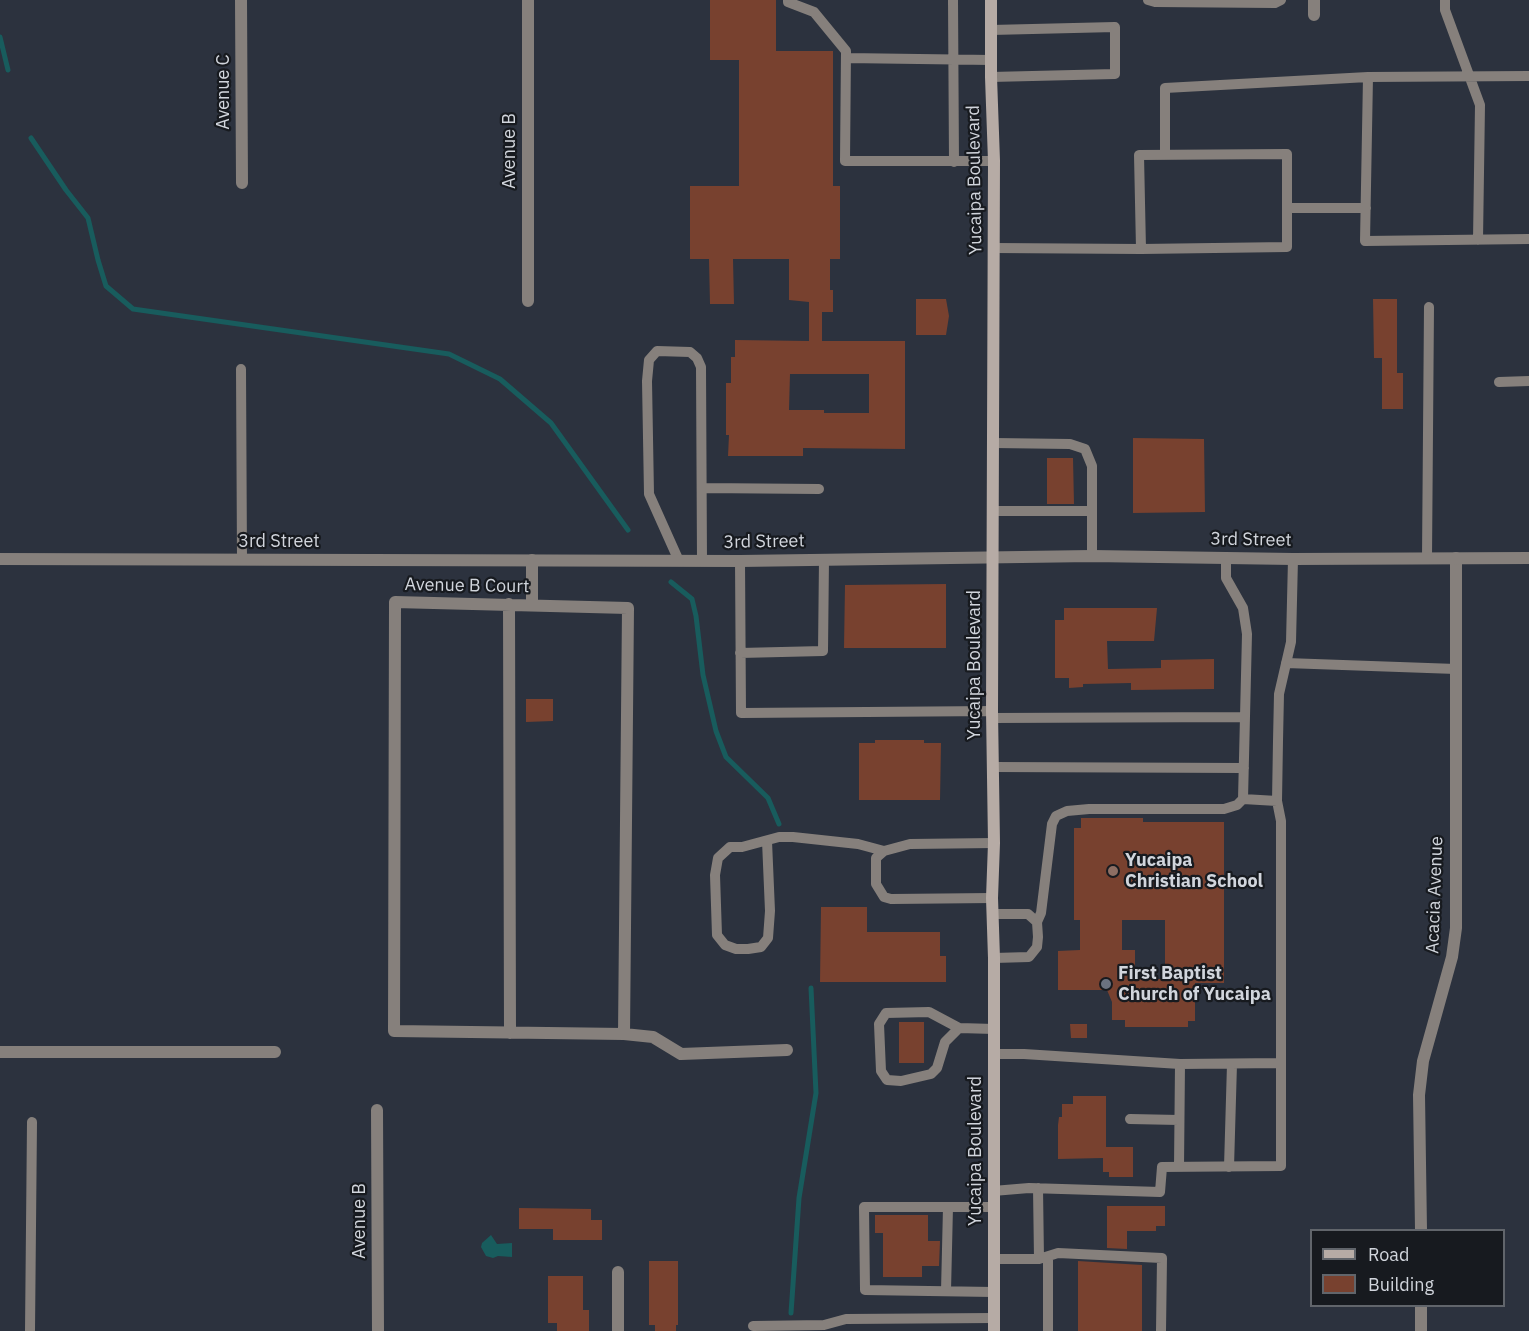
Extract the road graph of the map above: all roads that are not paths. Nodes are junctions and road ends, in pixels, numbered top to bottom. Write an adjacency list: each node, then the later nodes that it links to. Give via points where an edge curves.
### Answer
1 (241, 0): 22 (street, Avenue C)
2 (528, 0): 29 (street, Avenue B)
3 (788, 0): 12 (lane, via 814,12 846,51)
4 (953, 0): 13 (lane)
5 (991, 0): 11 (main road, Yucaipa Boulevard)
6 (1148, 0): 7 (lane)
7 (1281, 0)
8 (1314, 0): 10 (street)
9 (1445, 0): 15 (lane, via 1445,10)
10 (1314, 15)
11 (991, 30): 14 (main road, Yucaipa Boulevard); 17 (lane, via 1115,27 1115,74)
12 (846, 58): 13 (lane); 21 (lane, via 845,160)
13 (953, 60): 14 (lane); 21 (lane)
14 (991, 60): 17 (main road, Yucaipa Boulevard)
15 (1470, 76): 16 (lane); 18 (lane); 26 (lane, via 1480,105)
16 (1529, 76)
17 (991, 77): 20 (main road, Yucaipa Boulevard)
18 (1368, 77): 19 (lane, via 1165,88); 24 (lane)
19 (1165, 154): 23 (lane, via 1287,154); 28 (lane, via 1139,155)
20 (994, 161): 21 (lane); 27 (main road, Yucaipa Boulevard)
21 (954, 162)
22 (242, 183)
23 (1288, 208): 24 (lane); 28 (lane, via 1287,247)
24 (1366, 208): 26 (lane, via 1365,241)
25 (1529, 239): 26 (lane)
26 (1478, 240)
27 (994, 248): 28 (lane); 34 (main road, Yucaipa Boulevard)
28 (1141, 249)
29 (528, 301)
30 (1429, 307): 41 (lane)
31 (241, 369): 48 (lane)
32 (1499, 381): 33 (lane)
33 (1529, 381)
34 (994, 443): 37 (main road, Yucaipa Boulevard); 38 (lane, via 1070,444 1085,449 1092,466)
35 (702, 488): 36 (lane); 50 (lane, via 701,367 690,352 657,351 649,360 647,381 649,494); 51 (lane)
36 (819, 489)
37 (993, 511): 38 (lane); 46 (main road, Yucaipa Boulevard)
38 (1091, 511): 39 (lane)
39 (1092, 556): 40 (street, 3rd Street); 46 (street, 3rd Street)
40 (1226, 558): 47 (street, 3rd Street); 59 (lane, via 1226,578 1243,608 1247,634)
41 (1427, 558): 42 (street, 3rd Street); 47 (street, 3rd Street)
42 (1456, 558): 43 (street, 3rd Street); 57 (street, Acacia Avenue)
43 (1529, 558)
44 (0, 559): 48 (street, 3rd Street)
45 (824, 559): 46 (street, 3rd Street); 52 (street, 3rd Street); 55 (lane, via 823,651)
46 (993, 559): 58 (main road, Yucaipa Boulevard)
47 (1293, 559): 56 (lane, via 1291,642)
48 (242, 560): 49 (street, 3rd Street)
49 (532, 560): 50 (street, 3rd Street); 54 (street)
50 (679, 561): 51 (street, 3rd Street)
51 (702, 561): 52 (street, 3rd Street)
52 (740, 561): 55 (lane)
53 (509, 604): 54 (street, Avenue B Court); 73 (street); 73 (street, Avenue B Court, via 394,602 394,1031)
54 (532, 605): 74 (street, Avenue B Court, via 627,608)
55 (740, 653): 58 (lane, via 741,713)
56 (1286, 663): 57 (lane); 63 (lane, via 1279,694)
57 (1456, 669): 92 (street, Acacia Avenue, via 1456,928 1452,957 1423,1061 1419,1095)
58 (992, 715): 59 (lane); 60 (main road, Yucaipa Boulevard)
59 (1245, 717): 61 (lane)
60 (993, 766): 61 (lane); 65 (main road, Yucaipa Boulevard)
61 (1244, 768): 62 (lane)
62 (1243, 799): 63 (lane); 69 (lane, via 1224,809 1089,809 1056,816 1041,913)
63 (1277, 801): 79 (lane, via 1281,821)
64 (767, 841): 64 (lane, via 730,847 718,858 717,935 725,945 736,949 761,946 768,938); 66 (lane, via 793,837)
65 (994, 843): 66 (lane, via 910,844); 67 (main road, Yucaipa Boulevard)
66 (884, 850): 67 (lane, via 876,858 876,884 884,897)
67 (992, 898): 68 (main road, Yucaipa Boulevard)
68 (992, 914): 69 (lane, via 1028,914); 70 (main road, Yucaipa Boulevard)
69 (1036, 922): 70 (lane, via 1037,947 1029,957)
70 (994, 958): 72 (main road, Yucaipa Boulevard)
71 (959, 1028): 71 (lane, via 945,1042 937,1068 931,1074 901,1081 887,1080 880,1071 879,1024 886,1012 929,1012); 72 (lane)
72 (993, 1029): 78 (main road, Yucaipa Boulevard)
73 (510, 1033): 74 (street, Avenue B Court)
74 (624, 1034): 75 (street, Avenue B Court, via 653,1037 681,1054)
75 (787, 1050)
76 (0, 1052): 77 (street)
77 (275, 1052)
78 (994, 1054): 80 (lane); 89 (main road, Yucaipa Boulevard)
79 (1281, 1063): 81 (lane); 87 (lane, via 1281,1166)
80 (1180, 1064): 81 (lane); 84 (lane)
81 (1232, 1064): 87 (lane)
82 (377, 1110): 102 (street, Avenue B)
83 (1130, 1119): 84 (lane)
84 (1179, 1120): 86 (lane)
85 (32, 1122): 101 (lane)
86 (1179, 1167): 87 (lane); 88 (lane, via 1162,1167 1160,1192)
87 (1229, 1167)
88 (1038, 1188): 89 (lane); 93 (lane)
89 (993, 1191): 91 (main road, Yucaipa Boulevard)
90 (948, 1207): 91 (lane); 96 (lane); 96 (lane, via 864,1207 865,1290)
91 (993, 1207): 94 (main road, Yucaipa Boulevard)
92 (1421, 1229)
93 (1044, 1258): 94 (lane); 105 (lane); 106 (lane, via 1058,1253 1162,1258)
94 (993, 1259): 97 (main road, Yucaipa Boulevard)
95 (618, 1272): 103 (street)
96 (946, 1291): 97 (lane)
97 (993, 1292): 99 (main road, Yucaipa Boulevard)
98 (1421, 1307): 107 (street)
99 (993, 1318): 100 (lane, via 846,1318 824,1325); 104 (main road, Yucaipa Boulevard)
100 (753, 1326)
101 (30, 1331)
102 (378, 1331)
103 (618, 1331)
104 (994, 1331)
105 (1048, 1331)
106 (1161, 1331)
107 (1421, 1331)

